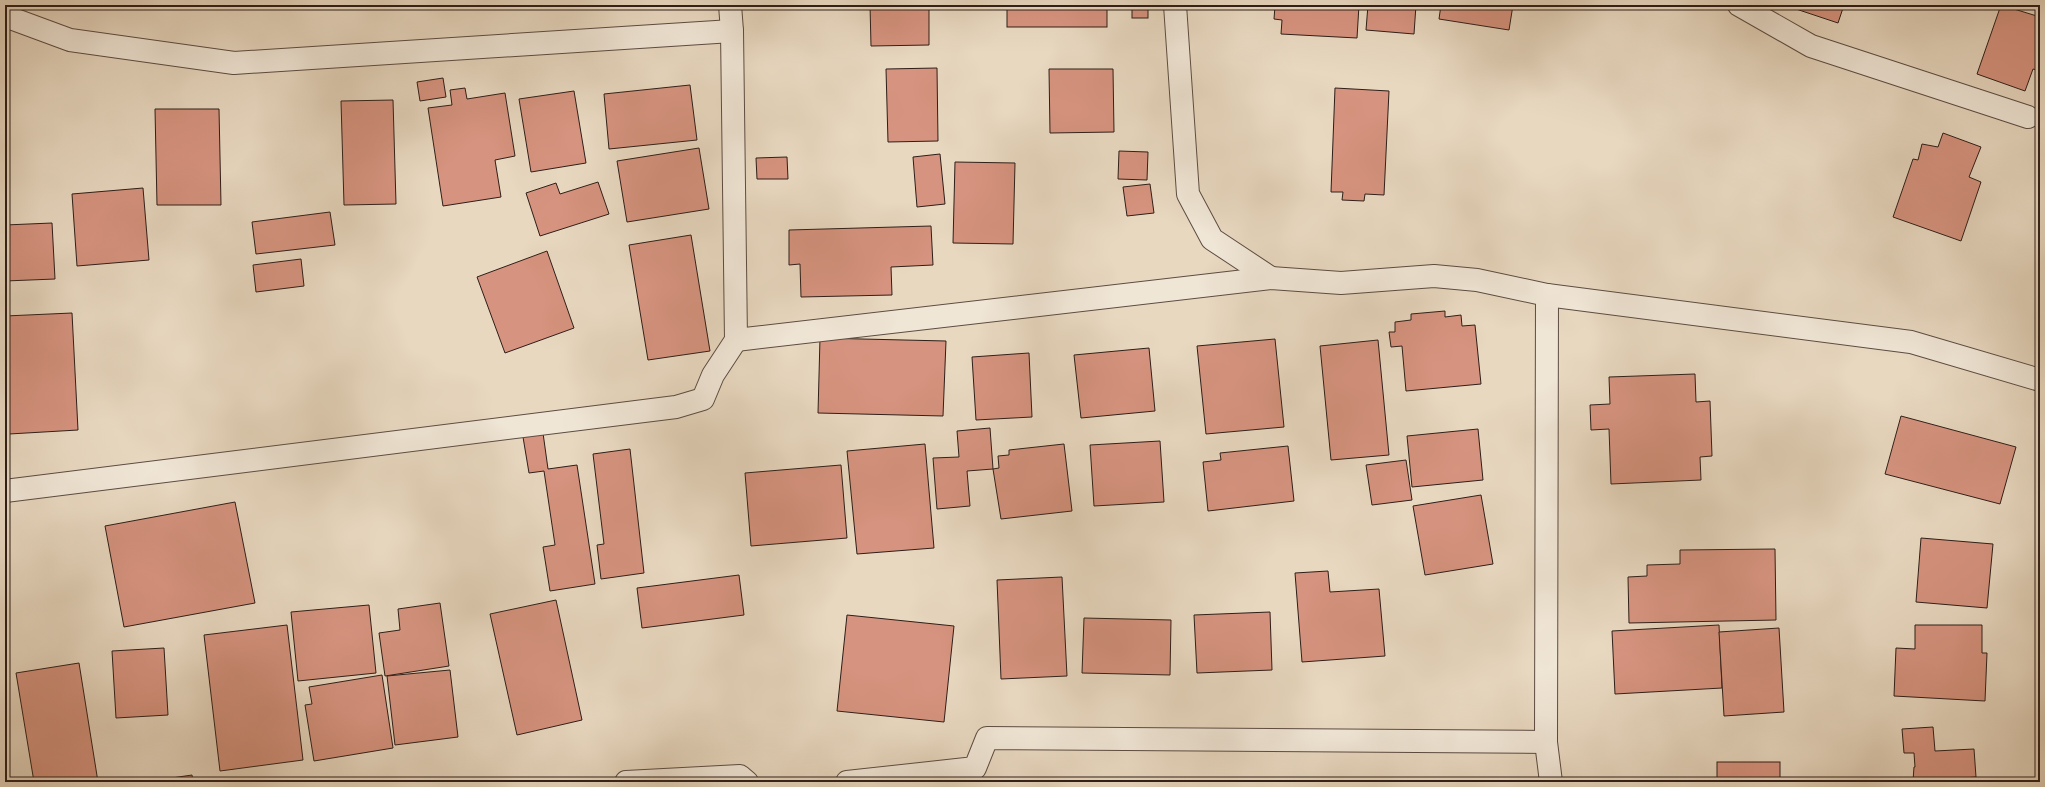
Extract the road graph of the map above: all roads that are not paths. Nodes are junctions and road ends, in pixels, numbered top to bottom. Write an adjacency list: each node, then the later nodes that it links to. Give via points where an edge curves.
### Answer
1 (730, 5): 5 (street)
2 (1175, 5): 7 (street, via 1188,194 1212,239)
3 (1739, 5): 6 (street, via 1811,46)
4 (5, 16): 5 (street, via 70,40 234,63)
5 (732, 31): 9 (street)
6 (2028, 117)
7 (1271, 278): 8 (street, via 1341,283 1434,276 1476,280); 9 (street)
8 (1548, 295): 10 (street, via 1911,342); 12 (street)
9 (736, 340): 11 (street, via 713,375 703,399 676,407)
10 (2040, 380)
11 (5, 491)
12 (1546, 742): 15 (street, via 987,738 975,768); 16 (street)
13 (626, 782): 14 (street, via 740,776)
14 (747, 782)
15 (847, 782)
16 (1551, 782)

